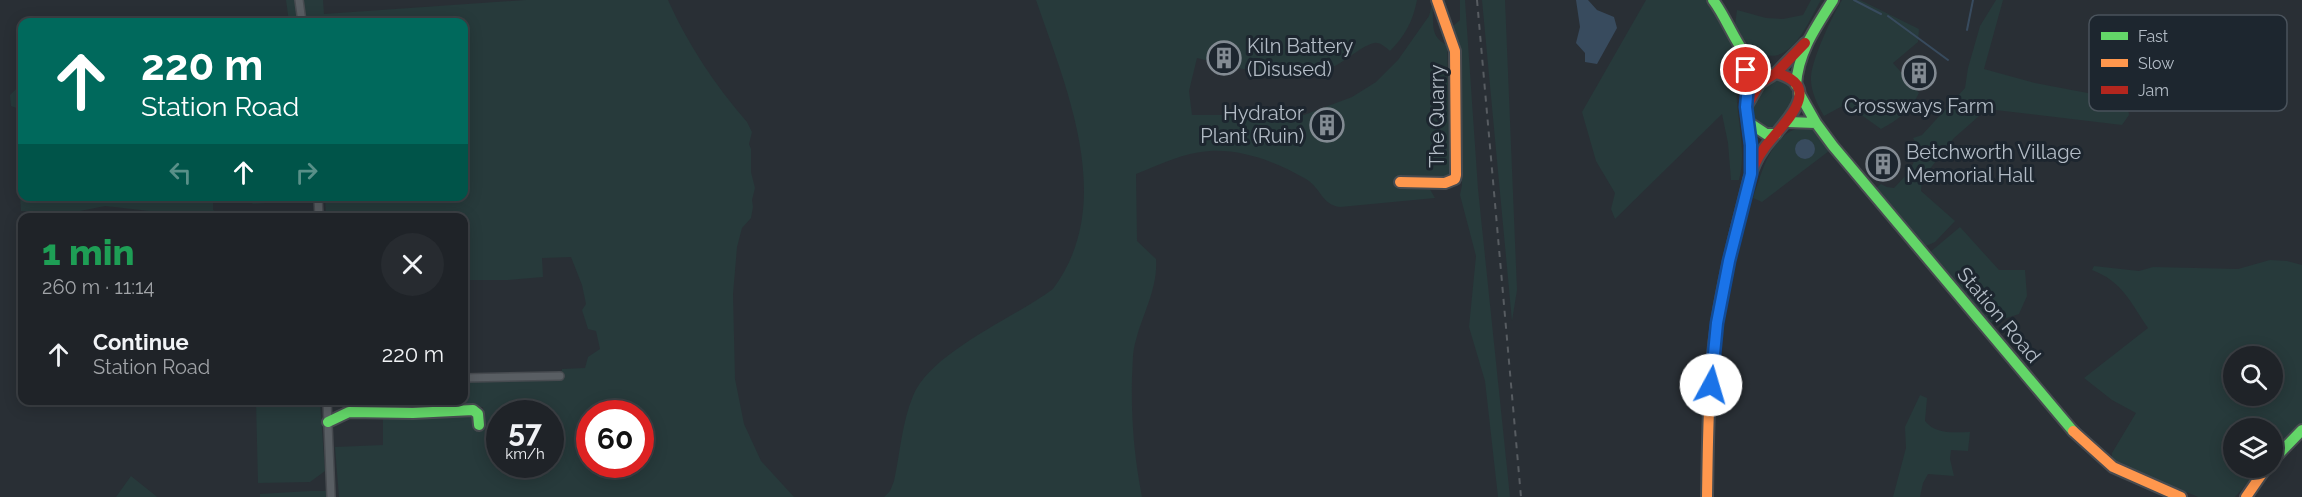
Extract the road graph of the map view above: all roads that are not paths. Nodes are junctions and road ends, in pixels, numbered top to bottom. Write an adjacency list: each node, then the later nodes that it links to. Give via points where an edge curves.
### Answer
1 (299, 0): 5 (street)
2 (1437, 0): 16 (street, The Quarry, via 1455,51 1456,175 1445,183)
3 (1713, 0): 7 (street)
4 (1833, 0): 6 (street)
5 (301, 18)
6 (1810, 38): 8 (street); 9 (street, via 1796,74)
7 (1743, 52): 8 (street, via 1751,66); 10 (street)
8 (1773, 74): 9 (street, via 1784,75); 10 (street, via 1760,83)
9 (1798, 89): 12 (street, via 1798,103); 13 (street, Station Road)
10 (1748, 101): 11 (street)
11 (1748, 122): 14 (street, via 1766,134); 15 (street)
12 (1788, 122): 13 (street); 14 (street)
13 (1816, 123): 27 (street, Station Road, via 2084,443 2118,469)
14 (1776, 134): 15 (street, via 1763,149)
15 (1751, 174): 26 (street, via 1717,323 1708,406)
16 (1400, 182)
17 (560, 376): 18 (street)
18 (468, 378)
19 (327, 405): 20 (street)
20 (328, 422): 21 (street, via 349,412 473,410 478,414); 25 (street)
21 (479, 425)
22 (2302, 430): 23 (street)
23 (2283, 450)
24 (2259, 478): 28 (street)
25 (331, 497)
26 (1707, 497)
27 (2181, 497)
28 (2246, 497)

